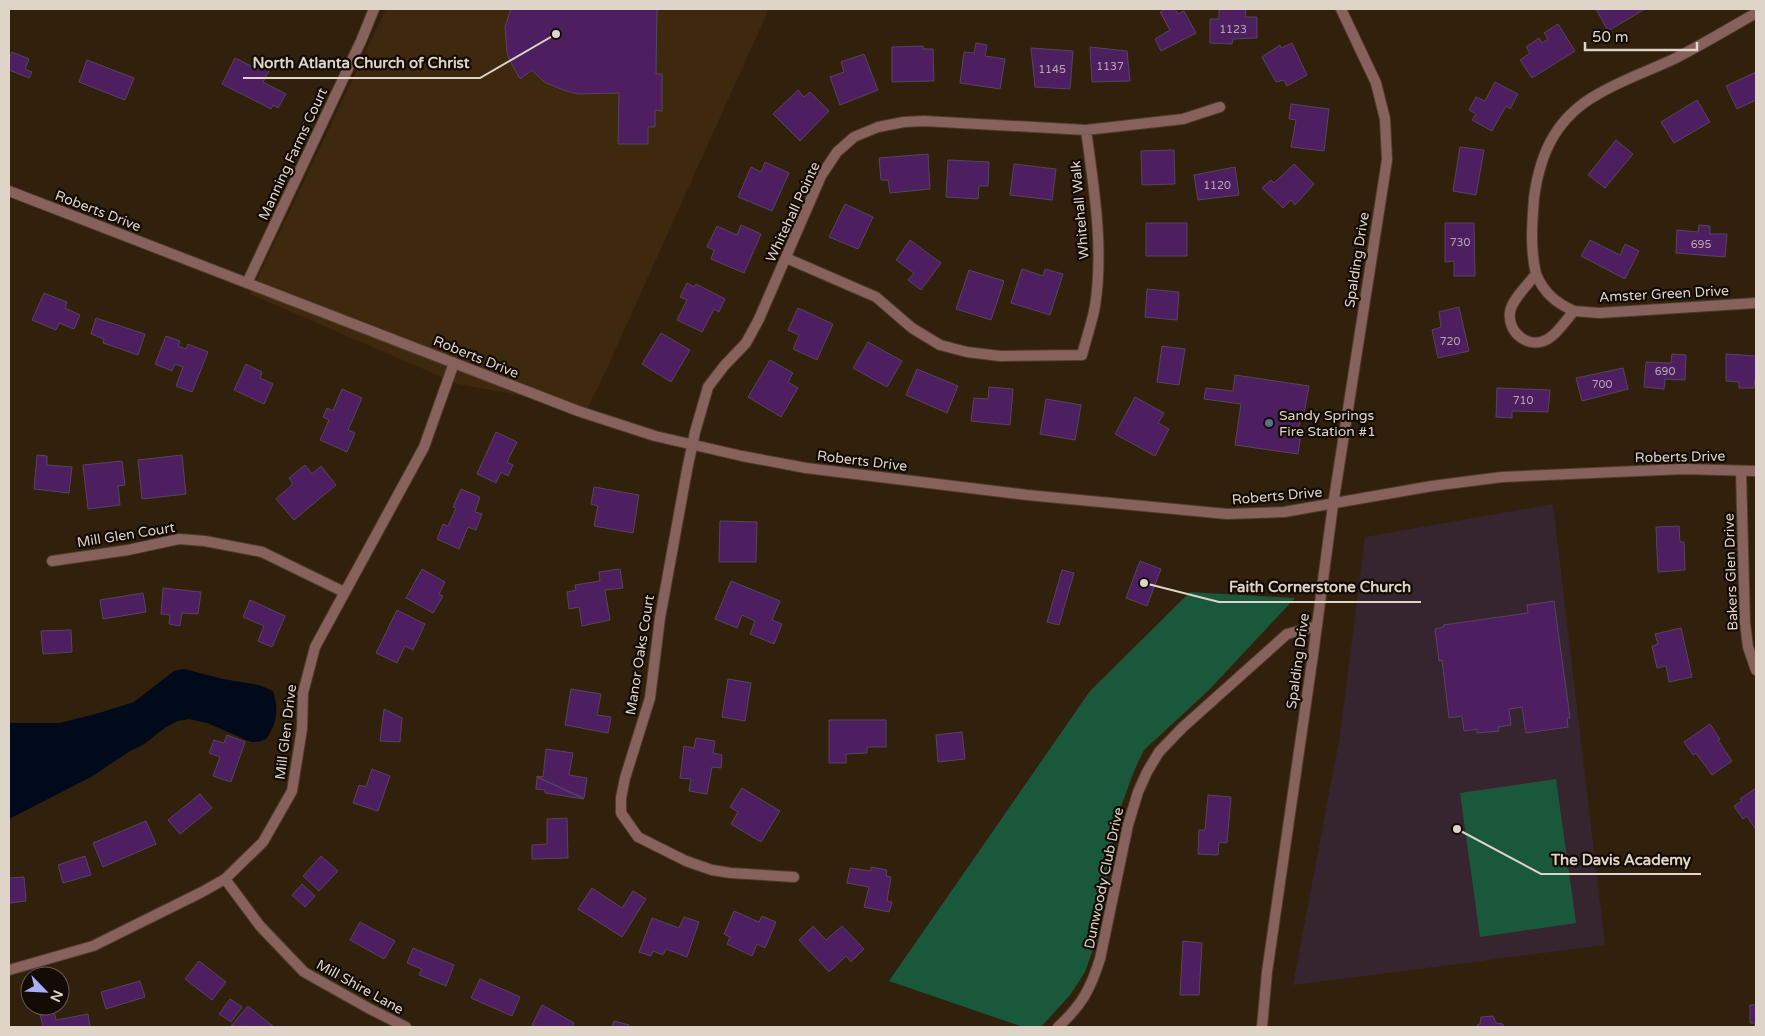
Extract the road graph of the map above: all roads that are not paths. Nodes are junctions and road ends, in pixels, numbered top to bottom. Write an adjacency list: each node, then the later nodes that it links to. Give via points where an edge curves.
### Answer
1 (374, 9): 9 (street, Manning Farms Court)
2 (1341, 9): 17 (street, Spalding Drive, via 1376,83 1385,119 1386,160)
3 (1756, 13): 8 (street, Amster Green Drive, via 1676,58 1600,93 1567,118 1548,144 1537,174 1531,232)
4 (1220, 107): 5 (street, Whitehall Pointe, via 1183,119)
5 (1086, 130): 7 (street, Whitehall Pointe, via 924,121 878,126 854,137 837,152 821,176); 7 (street, Whitehall Walk, via 1099,254 1094,308 1082,355 1000,356 967,352 940,344 912,328 876,297)
6 (9, 191): 9 (street, Roberts Drive)
7 (786, 258): 13 (street, Whitehall Pointe, via 746,343 708,387)
8 (1536, 274): 11 (street, Amster Green Drive, via 1540,285 1550,296); 11 (street, via 1510,312 1510,326 1518,337 1532,343 1545,341)
9 (247, 283): 12 (street, Roberts Drive)
10 (1756, 303): 11 (street, Amster Green Drive, via 1599,313)
11 (1574, 311)
12 (454, 363): 13 (street, Roberts Drive, via 578,411); 19 (street, Mill Glen Drive, via 424,447)
13 (692, 445): 14 (street, Whitehall Pointe); 17 (street, Roberts Drive, via 864,476 1227,514 1284,512)
14 (690, 457): 22 (street, Manor Oaks Court, via 660,618 650,698 625,778 621,813 638,837 686,861 731,873)
15 (1741, 471): 16 (street, Roberts Drive); 17 (street, Roberts Drive, via 1683,469 1502,477 1432,486); 21 (street, Bakers Glen Drive, via 1745,623)
16 (1756, 471)
17 (1333, 505): 20 (street, Spalding Drive)
18 (52, 561): 19 (street, Mill Glen Court, via 179,539 205,541 262,552)
19 (344, 592): 23 (street, Mill Glen Drive, via 315,646 302,693 302,729 292,791 263,842)
20 (1317, 626): 26 (street, Dunwoody Club Drive, via 1287,634 1159,752 1138,792 1128,825 1094,979 1074,1013); 27 (street, Spalding Drive, via 1267,972)
21 (1756, 670)
22 (794, 877)
23 (225, 879): 24 (street, Mill Glen Drive, via 93,946); 25 (street, Mill Shire Lane, via 260,926 304,972)
24 (9, 970)
25 (406, 1027)
26 (1058, 1027)
27 (1262, 1027)

